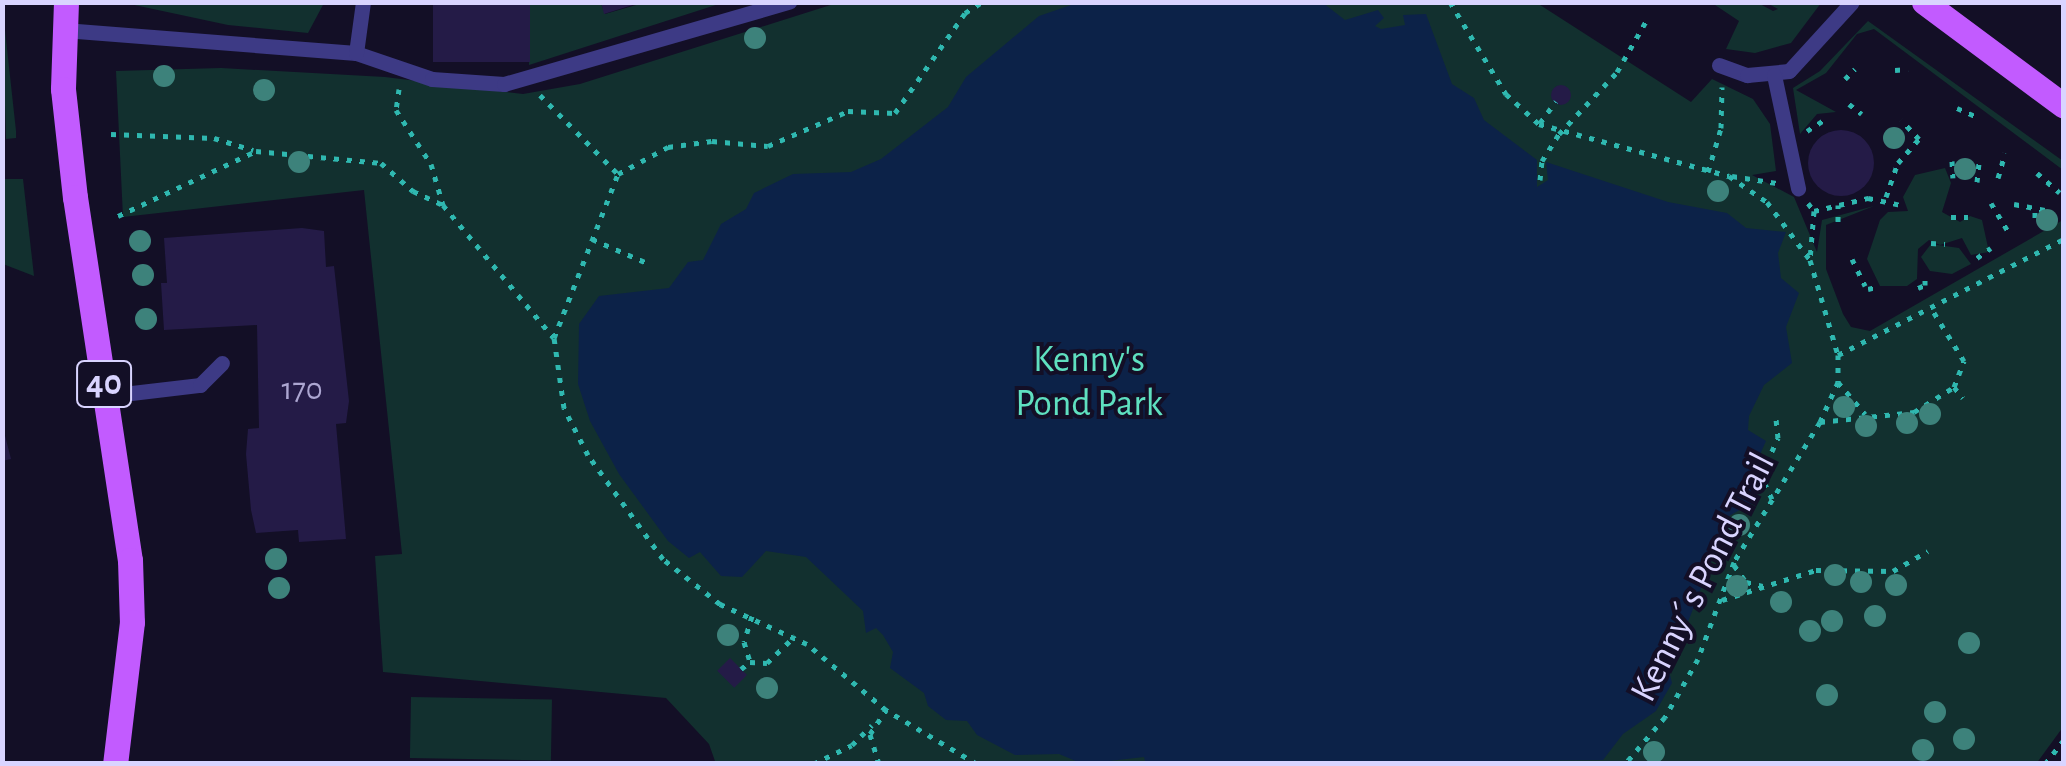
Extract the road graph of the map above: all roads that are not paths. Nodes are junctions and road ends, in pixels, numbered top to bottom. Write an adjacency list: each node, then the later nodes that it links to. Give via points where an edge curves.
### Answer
1 (363, 2): 6 (lane)
2 (790, 2): 6 (lane, via 529,81 485,84 402,73)
3 (1852, 2): 8 (lane, via 1800,63)
4 (1924, 2): 9 (main road)
5 (65, 10): 6 (lane); 12 (main road, 40, via 72,167)
6 (356, 53)
7 (1719, 65): 8 (lane, via 1746,75)
8 (1774, 74): 10 (lane)
9 (2064, 106)
10 (1798, 188)
11 (222, 363): 12 (lane, via 200,385)
12 (106, 396): 13 (main road, 40, via 122,484 132,622)
13 (115, 764)

